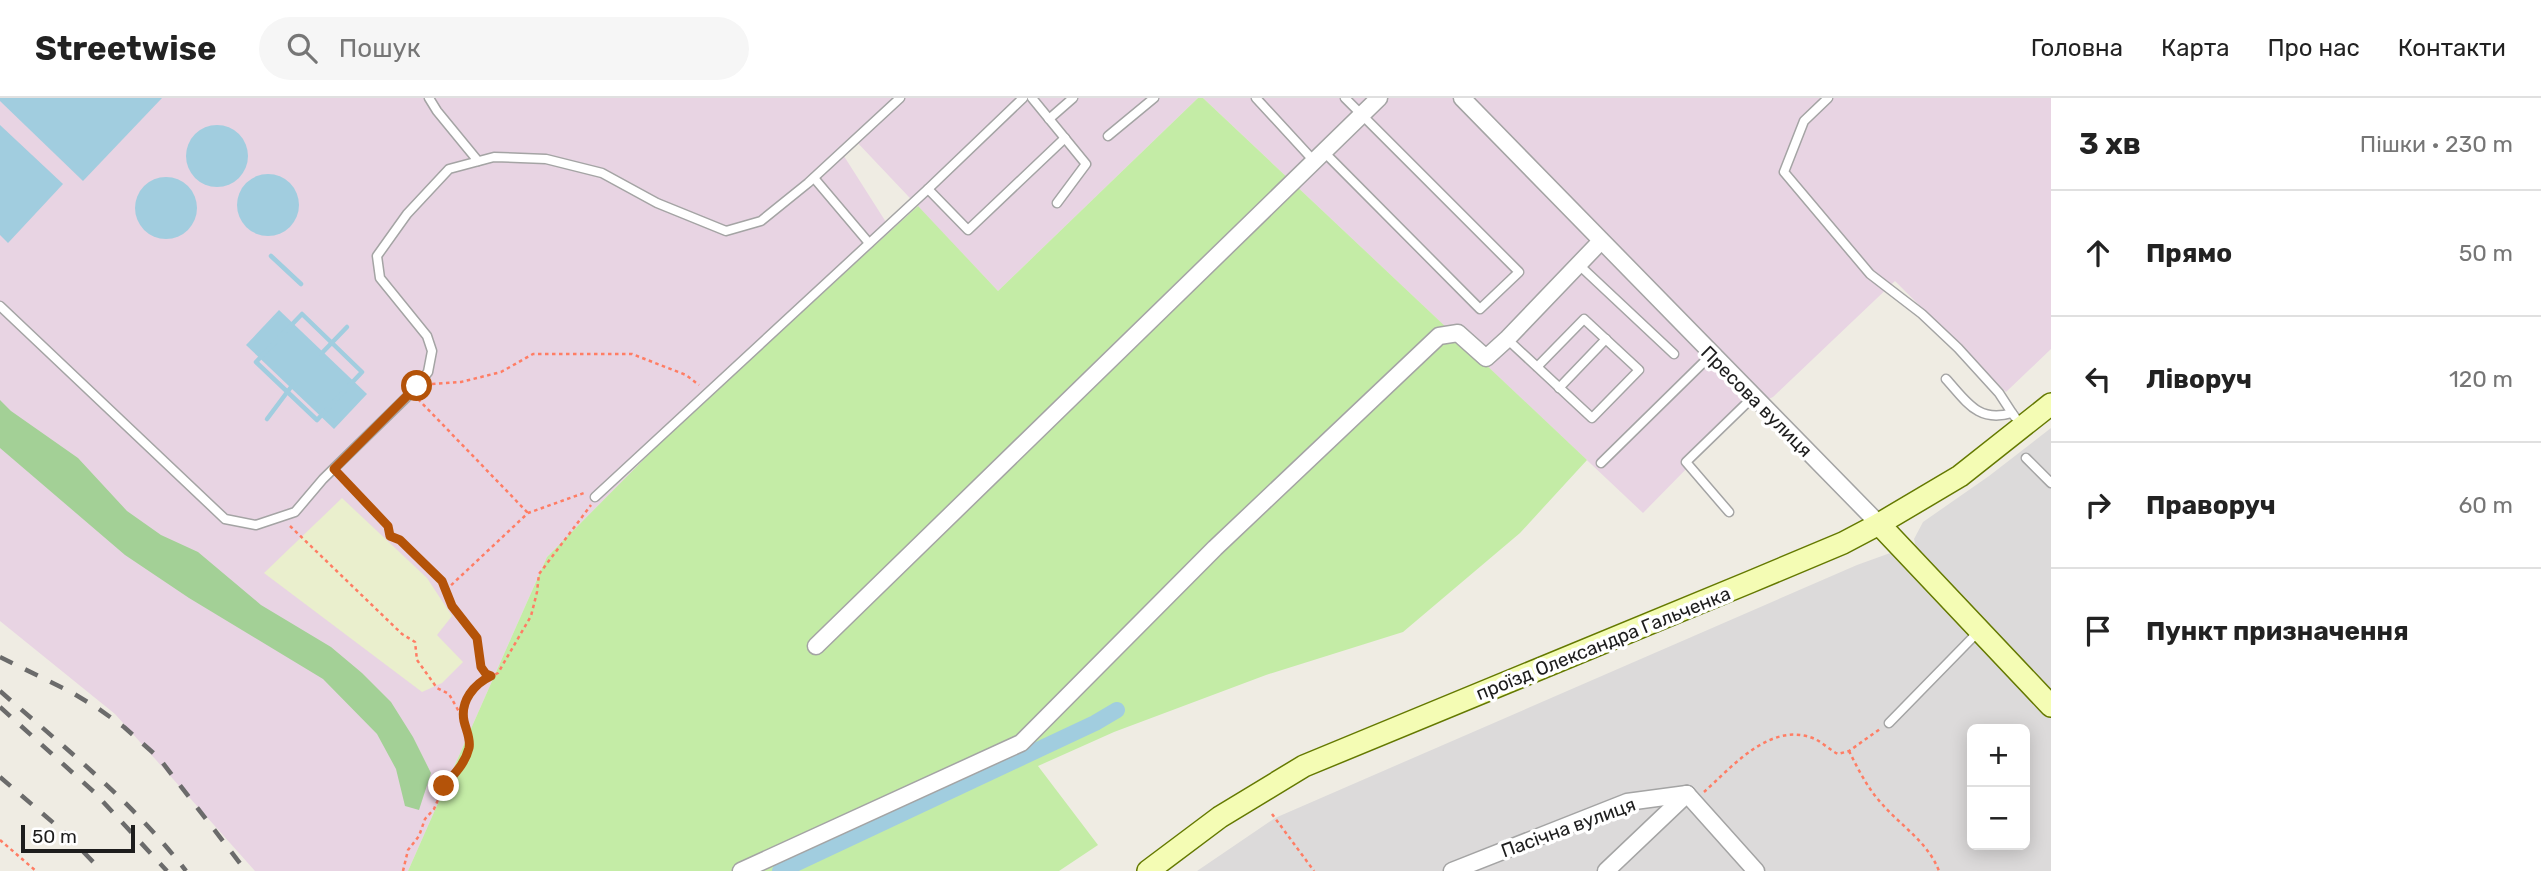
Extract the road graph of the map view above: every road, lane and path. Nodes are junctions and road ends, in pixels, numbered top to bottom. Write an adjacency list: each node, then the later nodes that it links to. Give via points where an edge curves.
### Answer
1 (429, 98): 17 (lane)
2 (1023, 98): 19 (lane)
3 (1032, 98): 13 (lane)
4 (1073, 98): 13 (lane)
5 (1154, 98): 14 (lane)
6 (1256, 98): 16 (lane)
7 (1345, 98): 12 (lane)
8 (1379, 98): 12 (street)
9 (1462, 98): 21 (street, Пресова вулиця)
10 (1828, 98): 36 (lane, via 1804,121 1784,172 1870,274 1958,348)
11 (896, 99): 18 (lane)
12 (1363, 114): 16 (street); 16 (lane, via 1519,272 1480,309)
13 (1049, 119): 15 (lane)
14 (1108, 136)
15 (1065, 138): 19 (lane, via 968,229); 20 (lane, via 1086,163)
16 (1319, 156): 49 (street)
17 (478, 161): 18 (lane, via 494,157 546,159 601,173 657,203 726,231 761,221); 32 (lane, via 449,169 407,214 377,256 380,278 430,343 428,372)
18 (814, 178): 22 (lane)
19 (928, 189): 22 (lane)
20 (1057, 203)
21 (1601, 241): 23 (street); 28 (street, Пресова вулиця)
22 (869, 243): 33 (lane)
23 (1578, 264): 25 (street); 27 (lane)
24 (0, 306): 45 (lane, via 225,519 256,525)
25 (1507, 339): 29 (lane); 60 (street, via 1486,358 1458,333 1439,336 1215,548 1021,743)
26 (1606, 339): 29 (lane, via 1584,319); 31 (lane); 31 (lane, via 1639,370 1592,418)
27 (1674, 354)
28 (1711, 355): 34 (street, Пресова вулиця); 38 (lane)
29 (1536, 367): 31 (lane)
30 (1946, 379): 36 (lane, via 1982,414)
31 (1559, 388)
32 (415, 389): 33 (path, via 501,372 533,354 632,354 686,375); 39 (lane); 44 (path)
33 (706, 392): 40 (lane)
34 (1753, 397): 43 (lane, via 1686,462); 46 (street, Пресова вулиця)
35 (2051, 404): 36 (main road, проїзд Олександра Гальченка)
36 (2018, 420): 46 (main road, проїзд Олександра Гальченка, via 1960,476)
37 (2026, 458): 41 (lane)
38 (1601, 463)
39 (334, 469): 45 (lane, via 295,512); 47 (path, via 388,526 390,536 424,563)
40 (609, 483): 42 (lane); 44 (path)
41 (2051, 483)
42 (595, 497): 50 (path, via 539,574 531,616 498,673)
43 (1729, 512)
44 (528, 513): 47 (path)
45 (280, 517): 52 (path, via 415,642 417,660 437,688 449,694)
46 (1879, 524): 48 (main road, Пресова вулиця); 61 (main road, проїзд Олександра Гальченка, via 1843,543 1304,766 1220,817)
47 (446, 590): 50 (path, via 452,606 477,638 481,667)
48 (1979, 631): 51 (main road, Пресова вулиця); 53 (lane)
49 (816, 646)
50 (491, 676): 52 (path, via 468,695)
51 (2051, 706)
52 (464, 720): 59 (path, via 470,741 463,764 425,818 405,855)
53 (1889, 723): 54 (path)
54 (1849, 751): 55 (path, via 1838,754 1813,738 1779,736 1743,757); 66 (path, via 1881,803 1934,858)
55 (1691, 798): 63 (street, Пасічна вулиця, via 1627,802); 64 (street); 65 (street)
56 (1272, 814): 62 (path)
57 (0, 840): 58 (path)
58 (37, 871)
59 (403, 871)
60 (741, 871)
61 (1148, 871)
62 (1314, 871)
63 (1452, 871)
64 (1606, 871)
65 (1756, 871)
66 (1939, 871)

